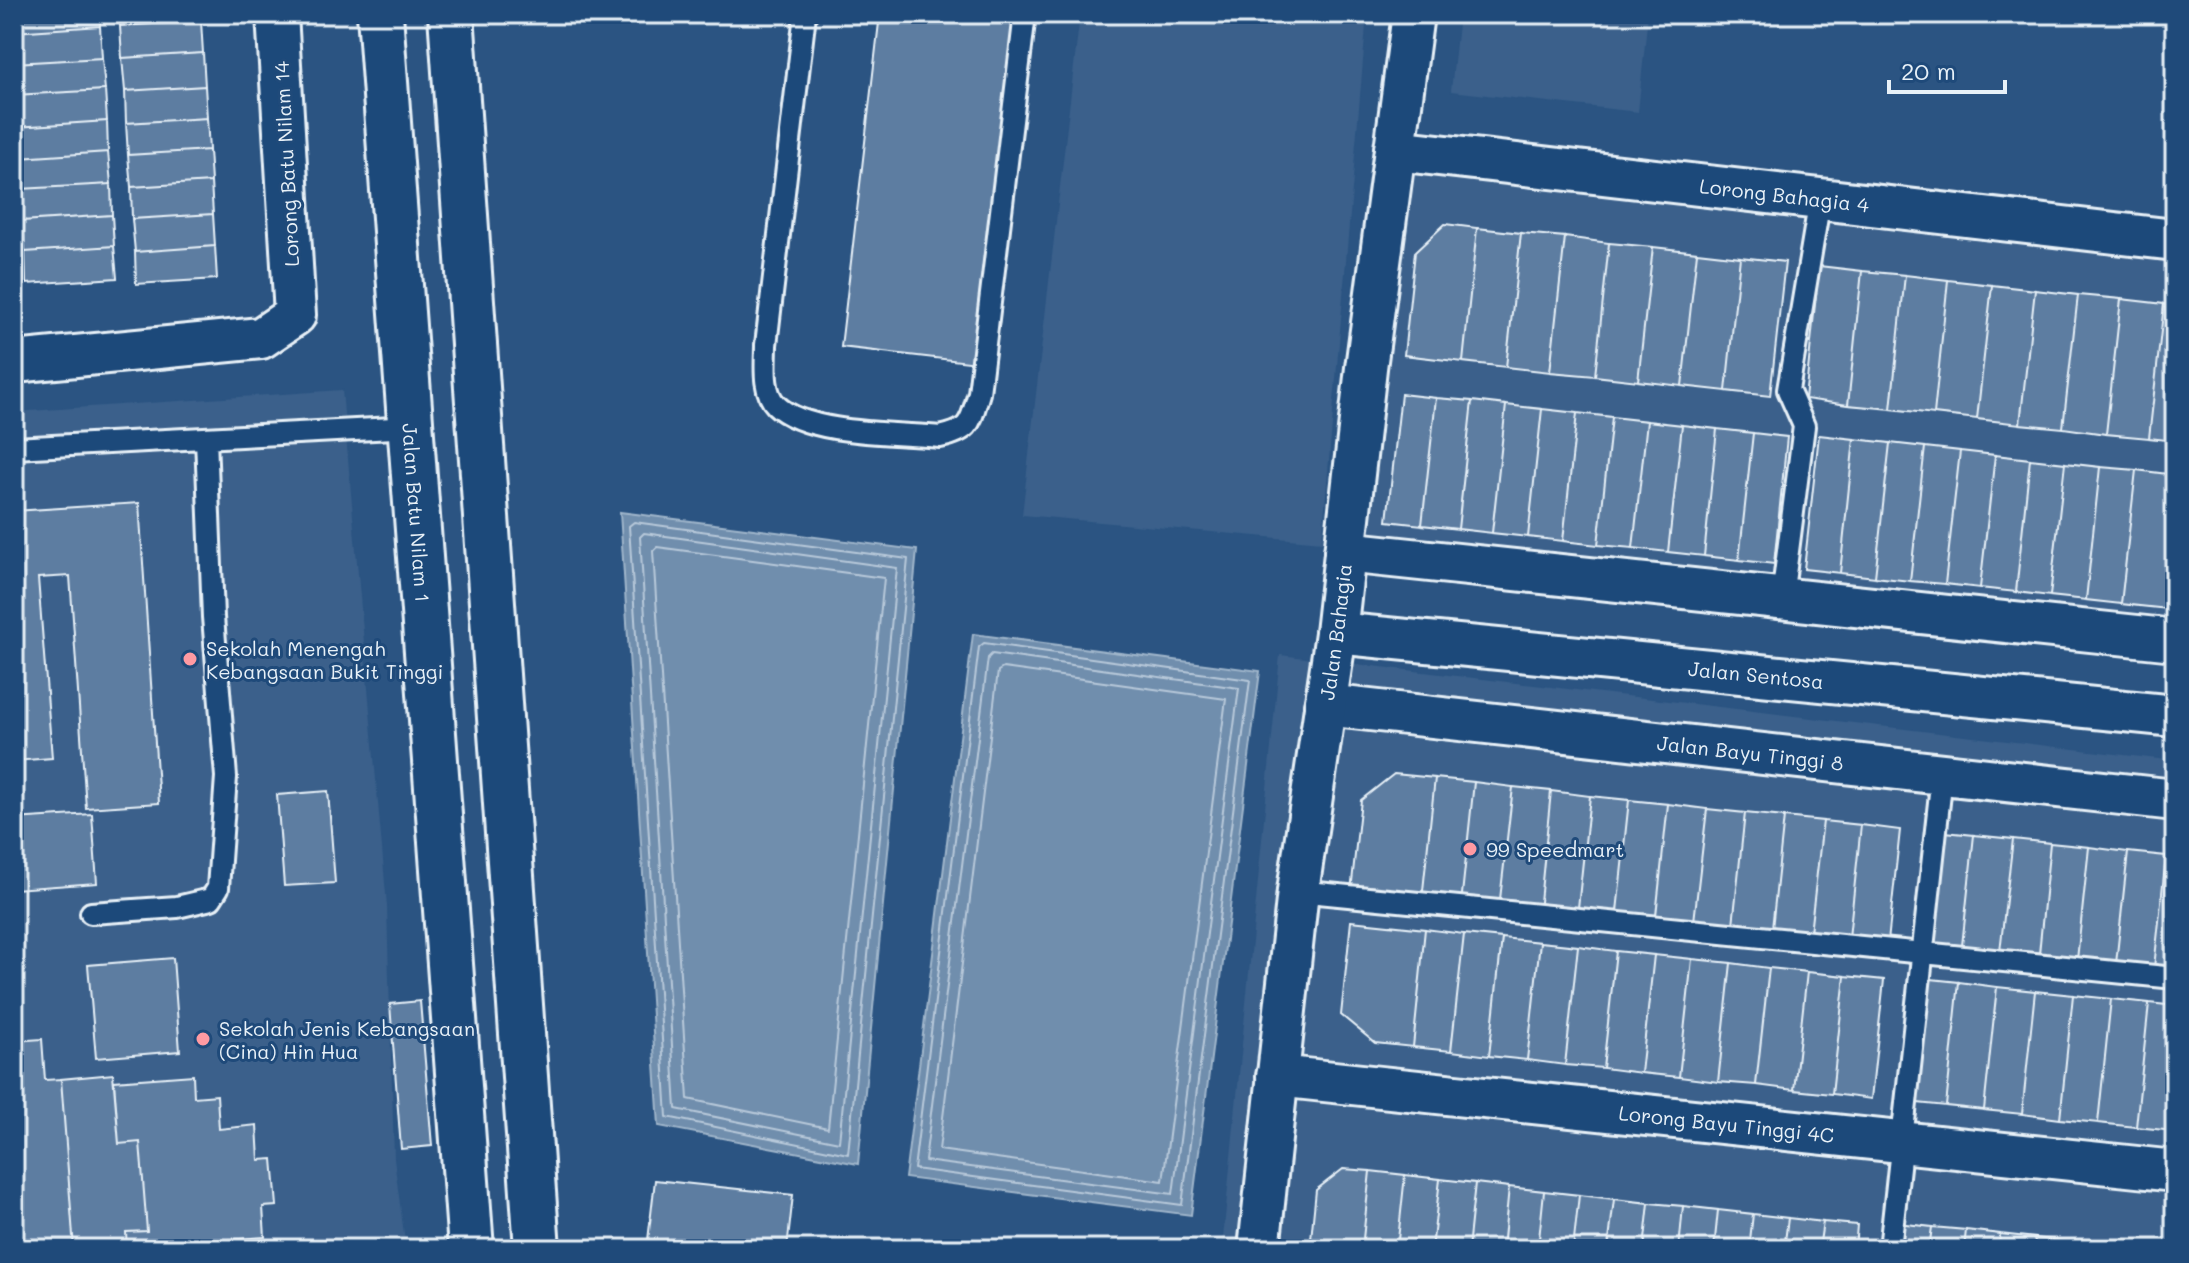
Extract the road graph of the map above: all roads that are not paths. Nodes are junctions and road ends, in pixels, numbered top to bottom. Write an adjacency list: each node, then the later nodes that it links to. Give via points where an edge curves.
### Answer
1 (277, 14): 10 (street, Lorong Batu Nilam 14, via 295,315 261,338)
2 (380, 14): 11 (main road, Jalan Batu Nilam 1)
3 (451, 14): 30 (main road)
4 (805, 14): 5 (lane, via 766,379 774,404 806,423 940,437 961,433 970,424 979,393)
5 (1025, 14)
6 (1413, 14): 7 (street, Jalan Bahagia)
7 (1395, 150): 8 (street, Lorong Bahagia 4); 14 (street, Jalan Bahagia)
8 (1820, 199): 9 (street, Lorong Bahagia 4); 15 (lane, via 1788,390 1804,426)
9 (2175, 240)
10 (14, 362)
11 (413, 427): 12 (lane); 29 (main road, Jalan Batu Nilam 1)
12 (206, 438): 13 (lane); 23 (lane, via 226,777 218,888 211,899 177,907)
13 (14, 448)
14 (1345, 552): 15 (street); 16 (street, Jalan Bahagia)
15 (1782, 598): 17 (street)
16 (1336, 633): 18 (street, Jalan Bahagia); 19 (street, Jalan Sentosa)
17 (2175, 640)
18 (1325, 705): 20 (street, Jalan Bayu Tinggi 8); 22 (street, Jalan Bahagia)
19 (2175, 716)
20 (1942, 775): 21 (street, Jalan Bayu Tinggi 8); 24 (lane)
21 (2175, 800)
22 (1298, 891): 24 (lane); 26 (street, Jalan Bahagia)
23 (91, 913)
24 (1923, 952): 25 (lane); 27 (lane)
25 (2175, 978)
26 (1277, 1076): 27 (street, Lorong Bayu Tinggi 4C); 31 (street, Jalan Bahagia)
27 (1902, 1140): 28 (street, Lorong Bayu Tinggi 4C); 32 (lane)
28 (2175, 1171)
29 (471, 1249)
30 (537, 1249)
31 (1259, 1249)
32 (1890, 1249)

